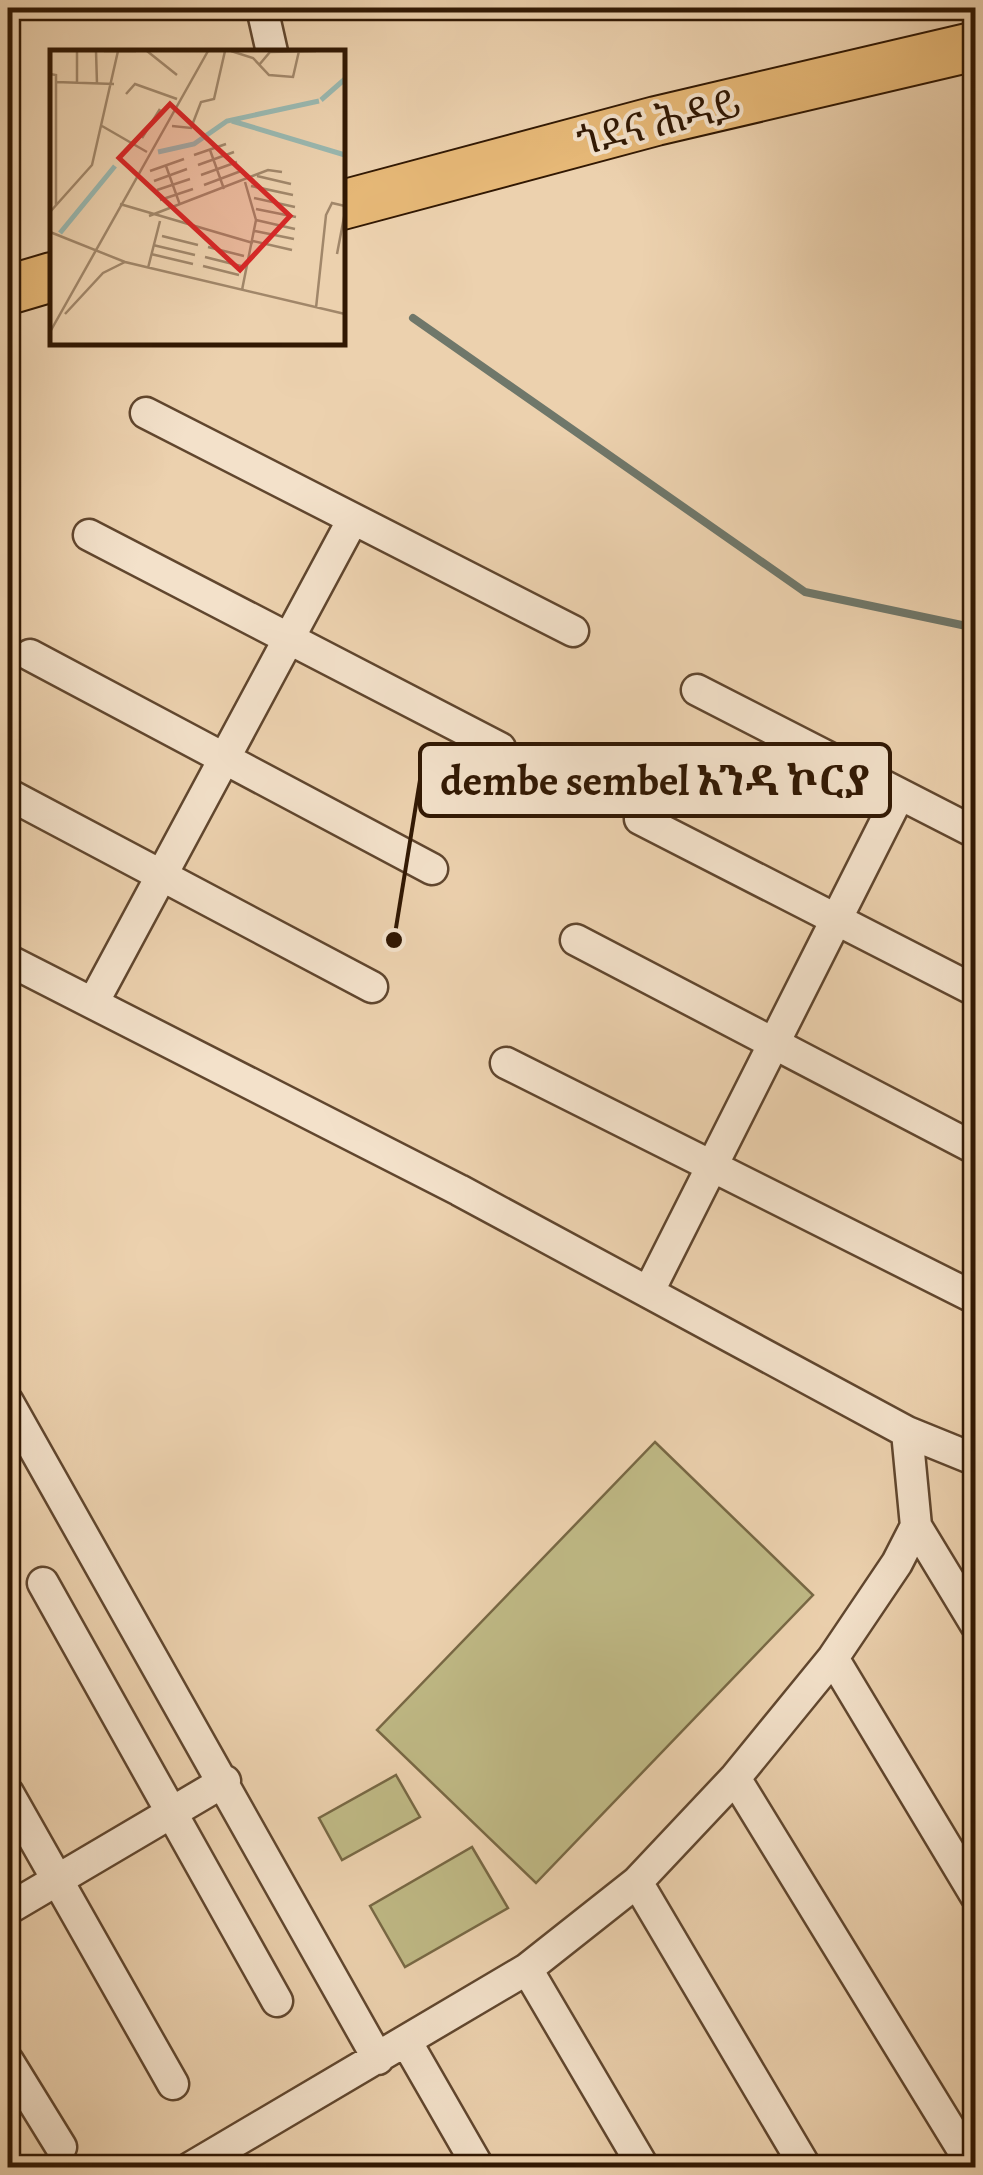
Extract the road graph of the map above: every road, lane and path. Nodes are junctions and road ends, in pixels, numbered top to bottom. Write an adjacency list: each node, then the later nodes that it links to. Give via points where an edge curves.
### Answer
1 (262, 8): 3 (street)
2 (976, 46): 4 (main road, ጎደና ሕዳይ)
3 (272, 50)
4 (345, 203)
5 (50, 278): 6 (main road)
6 (8, 290)
7 (146, 413): 8 (street)
8 (352, 521): 10 (street); 11 (street)
9 (89, 534): 11 (street)
10 (574, 630)
11 (291, 642): 14 (street); 15 (street)
12 (30, 655): 15 (street)
13 (697, 690): 17 (street)
14 (500, 748)
15 (226, 758): 20 (street); 21 (street)
16 (8, 794): 21 (street)
17 (899, 795): 19 (street); 22 (street)
18 (640, 819): 22 (street)
19 (976, 834)
20 (432, 869)
21 (160, 878): 25 (street); 27 (street)
22 (837, 920): 26 (street); 28 (street)
23 (576, 940): 28 (street)
24 (8, 960): 27 (street)
25 (372, 987)
26 (976, 990)
27 (93, 1003): 33 (street)
28 (776, 1044): 30 (street); 31 (street)
29 (506, 1063): 31 (street)
30 (976, 1150)
31 (712, 1168): 32 (street); 33 (street)
32 (973, 1289)
33 (649, 1291): 35 (street)
34 (8, 1402): 42 (street)
35 (907, 1432): 36 (street); 37 (street)
36 (976, 1460)
37 (916, 1526): 39 (street); 40 (street)
38 (43, 1582): 44 (street)
39 (976, 1625)
40 (833, 1658): 41 (street); 47 (street)
41 (735, 1778): 46 (street); 60 (street)
42 (225, 1781): 44 (street); 52 (street)
43 (8, 1794): 45 (street)
44 (170, 1813): 45 (street); 50 (street)
45 (54, 1881): 48 (street); 54 (street)
46 (637, 1882): 49 (street); 59 (street)
47 (976, 1896)
48 (8, 1909)
49 (526, 1970): 51 (street); 58 (street)
50 (278, 2001)
51 (406, 2041): 52 (street); 57 (street)
52 (378, 2058): 56 (street)
53 (8, 2060): 55 (street)
54 (173, 2084)
55 (61, 2147)
56 (190, 2168)
57 (479, 2168)
58 (644, 2168)
59 (806, 2168)
60 (974, 2168)

